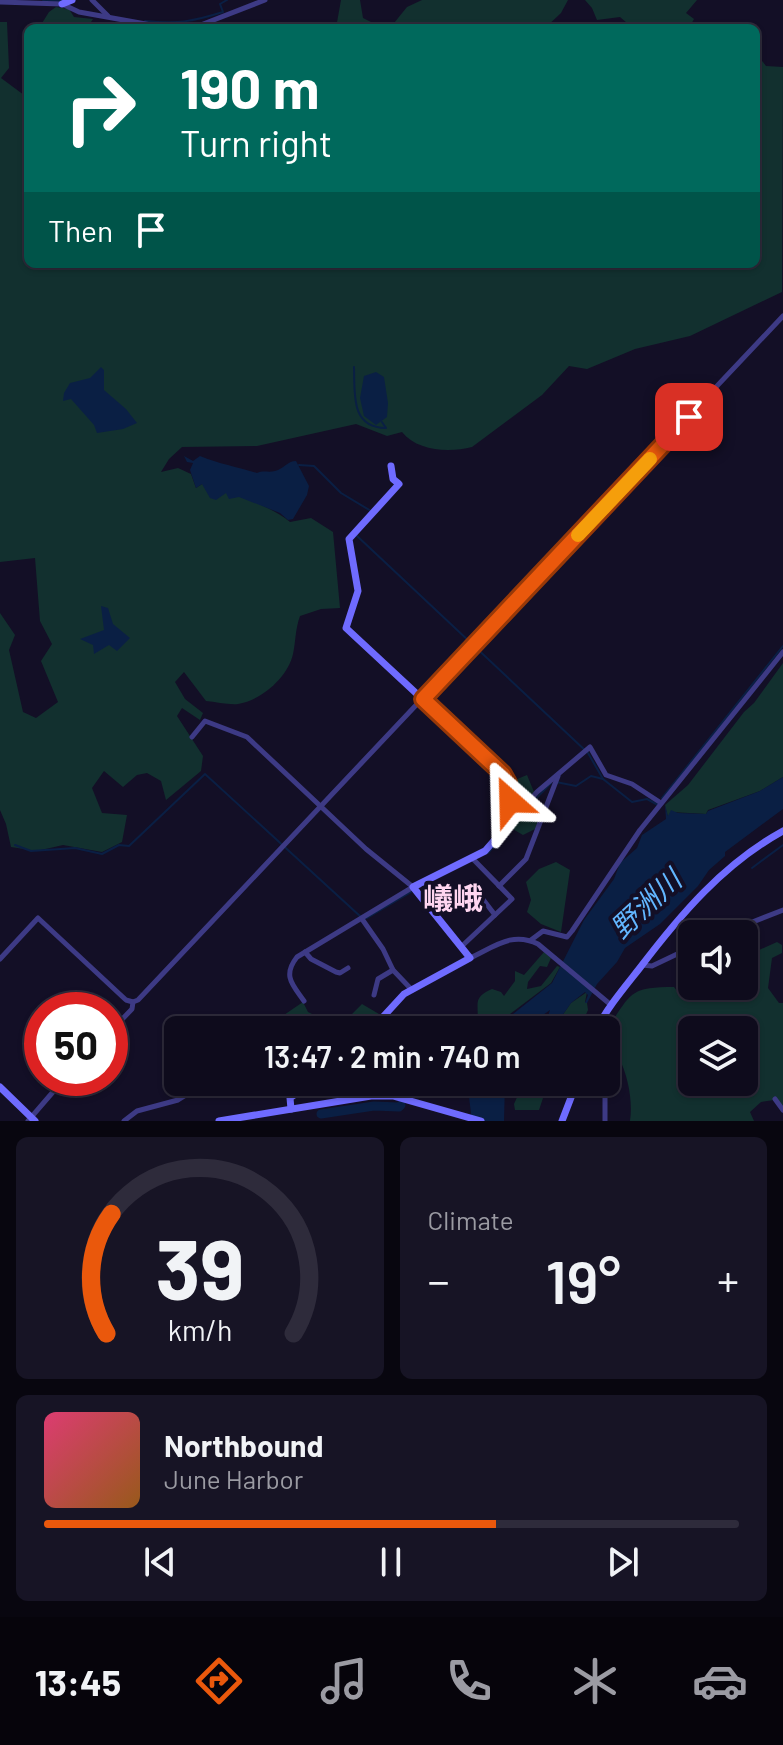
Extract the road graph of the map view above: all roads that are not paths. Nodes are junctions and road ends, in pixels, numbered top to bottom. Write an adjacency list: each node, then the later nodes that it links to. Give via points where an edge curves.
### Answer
1 (72, 0): 5 (main road)
2 (92, 0): 6 (street)
3 (265, 0): 8 (street)
4 (0, 2): 5 (street)
5 (62, 4): 6 (street)
6 (109, 17): 7 (street)
7 (147, 24)
8 (203, 24)
9 (783, 316): 12 (street)
10 (391, 466): 12 (main road, via 399,484 349,539 359,584 346,628)
11 (783, 652): 15 (street)
12 (423, 699): 16 (street); 17 (main road, via 506,778)
13 (192, 737): 16 (street, via 205,721 243,734)
14 (560, 772): 15 (street, via 590,747 606,775); 17 (street); 20 (street, via 526,859)
15 (661, 803): 27 (street, via 567,937 543,931)
16 (321, 806): 21 (street); 39 (street)
17 (513, 819): 19 (main road, via 493,844)
18 (783, 831): 33 (main road, via 727,869)
19 (472, 858): 20 (street); 21 (main road)
20 (499, 886): 24 (street, via 512,899)
21 (413, 887): 25 (street); 28 (main road)
22 (475, 889): 24 (street)
23 (783, 910): 26 (street)
24 (495, 915): 28 (street)
25 (362, 919): 29 (street); 35 (street)
26 (758, 920)
27 (531, 940): 31 (street, via 512,938); 40 (street)
28 (462, 946): 31 (main road)
29 (305, 952): 34 (street, via 336,972); 38 (street, via 289,971 291,984)
30 (678, 954): 33 (street)
31 (470, 958): 36 (main road)
32 (0, 959): 39 (street, via 38,918)
33 (642, 965): 40 (main road)
34 (348, 968)
35 (393, 970): 36 (street); 37 (street, via 378,979)
36 (412, 990): 42 (main road)
37 (374, 995)
38 (304, 1001)
39 (133, 1002): 41 (street)
40 (611, 1005): 43 (main road)
41 (128, 1013)
42 (383, 1016)
43 (604, 1016)
44 (0, 1087): 53 (main road)
45 (50, 1096): 53 (street)
46 (184, 1096): 54 (street, via 137,1111)
47 (292, 1096): 51 (main road)
48 (572, 1096): 57 (main road)
49 (605, 1096): 58 (street)
50 (775, 1099): 52 (street)
51 (291, 1109): 55 (main road); 56 (main road, via 393,1096)
52 (783, 1110)
53 (31, 1120)
54 (124, 1121)
55 (219, 1121)
56 (481, 1121)
57 (562, 1121)
58 (605, 1121)

